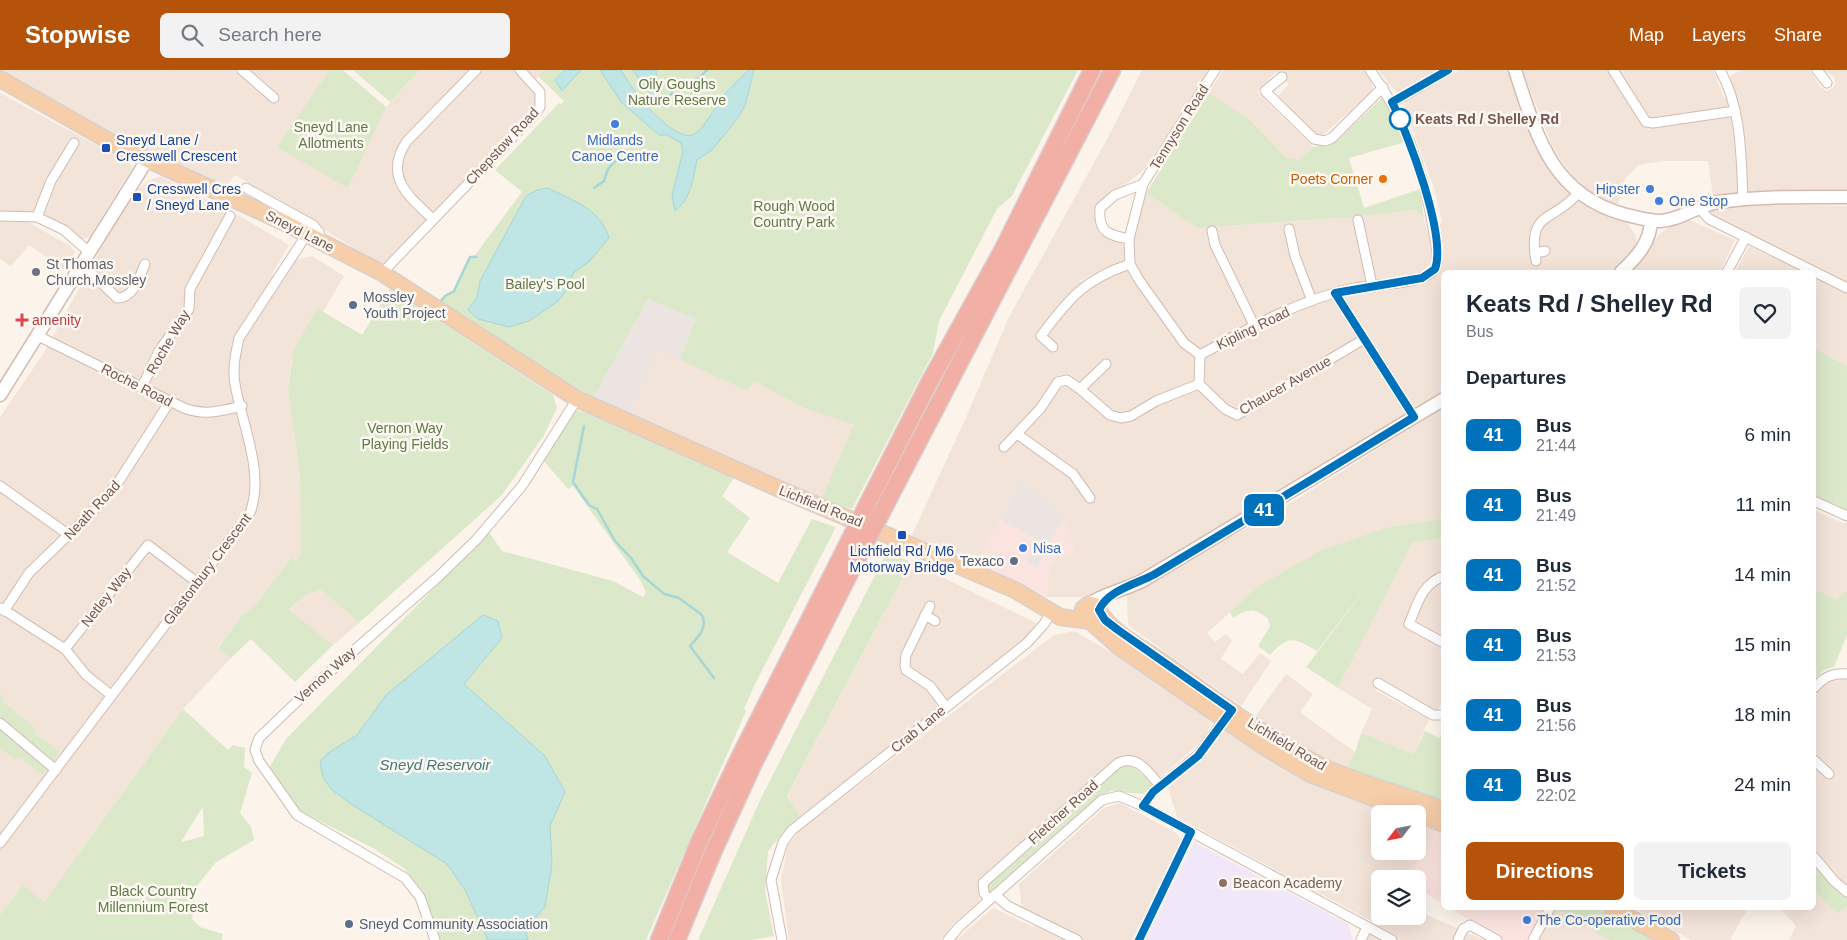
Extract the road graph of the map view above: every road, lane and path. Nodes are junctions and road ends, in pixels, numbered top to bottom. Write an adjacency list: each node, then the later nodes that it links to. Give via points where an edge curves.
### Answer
1 (242, 70): 17 (street)
2 (476, 70): 31 (street, via 407,141 399,154 397,169 402,188)
3 (520, 70): 31 (street, Chepstow Road, via 540,92 540,107)
4 (1092, 70): 75 (highway, bridge, via 1002,251 930,381 868,503)
5 (1112, 70): 75 (highway, bridge, via 885,506)
6 (1214, 70): 22 (street, Tennyson Road)
7 (1370, 70): 16 (street)
8 (1448, 70): 18 (street)
9 (1515, 70): 24 (street, via 1542,145 1559,173)
10 (1613, 70): 19 (street, via 1646,122)
11 (1817, 70): 15 (street)
12 (1725, 72): 19 (street)
13 (1282, 77): 16 (street, via 1265,92 1320,141 1332,138)
14 (0, 79): 21 (main road, Sneyd Lane)
15 (1828, 83)
16 (1382, 87): 18 (street)
17 (274, 98)
18 (1392, 102): 49 (street, Kipling Road, via 1421,173 1438,254 1437,264 1432,273 1422,278)
19 (1735, 111): 26 (street, via 1741,148)
20 (73, 147): 30 (street, via 52,181)
21 (147, 160): 36 (main road, Sneyd Lane); 39 (street)
22 (1143, 184): 38 (street, Tennyson Road); 38 (street, Tennyson Road, via 1115,195 1100,208 1105,232)
23 (246, 188): 36 (street, via 313,225 319,232)
24 (1578, 193): 33 (street, via 1607,210); 40 (street, via 1568,204 1539,223 1534,240 1535,257)
25 (1847, 197): 26 (street)
26 (1743, 200): 27 (street, via 1716,202)
27 (1700, 209): 33 (street, via 1670,220); 37 (street, via 1709,219)
28 (0, 216): 30 (street)
29 (230, 216): 60 (street, Roche Way, via 190,289 189,309 159,351)
30 (37, 217): 39 (street, via 64,230)
31 (433, 219): 47 (street, Chepstow Road)
32 (1358, 220): 49 (street)
33 (1651, 220): 44 (street, via 1651,229 1638,256)
34 (1289, 229): 52 (street, via 1295,256)
35 (1212, 231): 53 (street, via 1215,245)
36 (313, 237): 47 (main road, Sneyd Lane); 66 (street, Glastonbury Crescent, via 239,338 235,383)
37 (1746, 238): 45 (street); 46 (street)
38 (1128, 240): 43 (street, Tennyson Road)
39 (89, 252): 41 (street)
40 (1545, 252)
41 (82, 264): 42 (street, via 118,298 131,294); 54 (street)
42 (145, 264)
43 (1130, 264): 56 (street, via 1092,279 1061,309 1042,336); 57 (street, Tennyson Road, via 1184,343)
44 (1623, 270)
45 (1728, 270)
46 (1811, 270)
47 (382, 273): 63 (main road, Sneyd Lane)
48 (1816, 273): 50 (street)
49 (1372, 285): 51 (street, Kipling Road)
50 (1847, 288)
51 (1335, 293): 52 (street, Kipling Road); 55 (street)
52 (1312, 301): 53 (street, Kipling Road)
53 (1254, 325): 57 (street, Kipling Road)
54 (36, 335): 60 (street, Roche Road); 62 (street)
55 (1364, 339): 59 (street, Chaucer Avenue, via 1237,415 1225,409); 67 (street)
56 (1052, 347)
57 (1200, 355): 59 (street, Kipling Road)
58 (1106, 364): 61 (street)
59 (1199, 384): 61 (street, via 1121,418 1110,415)
60 (142, 387): 64 (street, Roche Road)
61 (1080, 389): 68 (street, via 1067,380 1058,382 1044,404)
62 (0, 395)
63 (582, 401): 80 (main road, Lichfield Road, via 1015,590); 111 (street, Vernon Way, via 522,486 476,540 310,689 256,744 259,761 297,815 405,878 420,897)
64 (170, 402): 66 (street, Roche Road, via 203,413); 74 (street, Neath Road, via 119,481)
65 (1441, 402): 67 (street)
66 (242, 406): 77 (street, Glastonbury Crescent, via 256,485 255,499 240,529)
67 (1414, 417): 81 (street, via 1266,509 1142,581 1113,594)
68 (1017, 434): 69 (street); 71 (street, via 1073,474)
69 (1004, 447)
70 (0, 486): 74 (street)
71 (1090, 498)
72 (1816, 502): 73 (street)
73 (1847, 516)
74 (69, 535): 79 (street, Neath Road, via 29,573)
75 (845, 567): 112 (highway, via 740,756); 113 (highway)
76 (1441, 577): 84 (street, via 1427,586 1409,624)
77 (198, 583): 85 (street, Netley Way, via 148,545); 89 (street, Glastonbury Crescent)
78 (930, 606): 82 (street)
79 (2, 609): 85 (street)
80 (1051, 612): 81 (main road, Lichfield Road, via 1060,617); 90 (street, Crab Lane, via 1027,643)
81 (1091, 612): 92 (main road, Lichfield Road, via 1118,646)
82 (925, 615): 83 (street); 90 (street, via 906,654 906,670 930,686)
83 (935, 621)
84 (1441, 641)
85 (65, 649): 89 (street, via 86,675)
86 (1847, 674): 88 (street, via 1835,673)
87 (1378, 683): 91 (street, via 1433,715)
88 (1816, 686)
89 (111, 695): 95 (street, Glastonbury Crescent)
90 (946, 706): 114 (street, Crab Lane, via 792,830 783,842 771,880)
91 (1441, 714)
92 (1228, 715): 97 (street, via 1198,756); 98 (main road, Lichfield Road, via 1310,774); 100 (main road, Lichfield Road, via 1324,767)
93 (0, 723): 95 (street)
94 (1816, 762): 96 (street)
95 (56, 770): 104 (street, Glastonbury Crescent)
96 (1829, 774)
97 (1160, 786): 99 (street); 107 (street, Fletcher Road, via 1134,760 1118,763 983,882 984,893)
98 (1393, 805)
99 (1143, 806): 103 (street, Fletcher Road); 107 (street, Fletcher Road, via 1119,796 1102,800)
100 (1441, 809)
101 (1426, 817): 102 (main road, Lichfield Road)
102 (1441, 823)
103 (1191, 832): 110 (street, Fletcher Road); 117 (street)
104 (0, 843)
105 (1816, 860): 106 (street, via 1834,882)
106 (1847, 892)
107 (992, 898): 115 (street, Fletcher Road); 116 (street)
108 (1549, 910): 122 (street)
109 (1622, 910): 123 (main road)
110 (1367, 927): 118 (street); 119 (street, Fletcher Road)
111 (435, 940)
112 (659, 940)
113 (677, 940)
114 (782, 940)
115 (948, 940)
116 (1077, 940)
117 (1139, 940)
118 (1361, 940)
119 (1392, 940)
120 (1458, 940): 121 (street, via 1463,929 1470,925)
121 (1497, 940)
122 (1533, 940)
123 (1671, 940)

